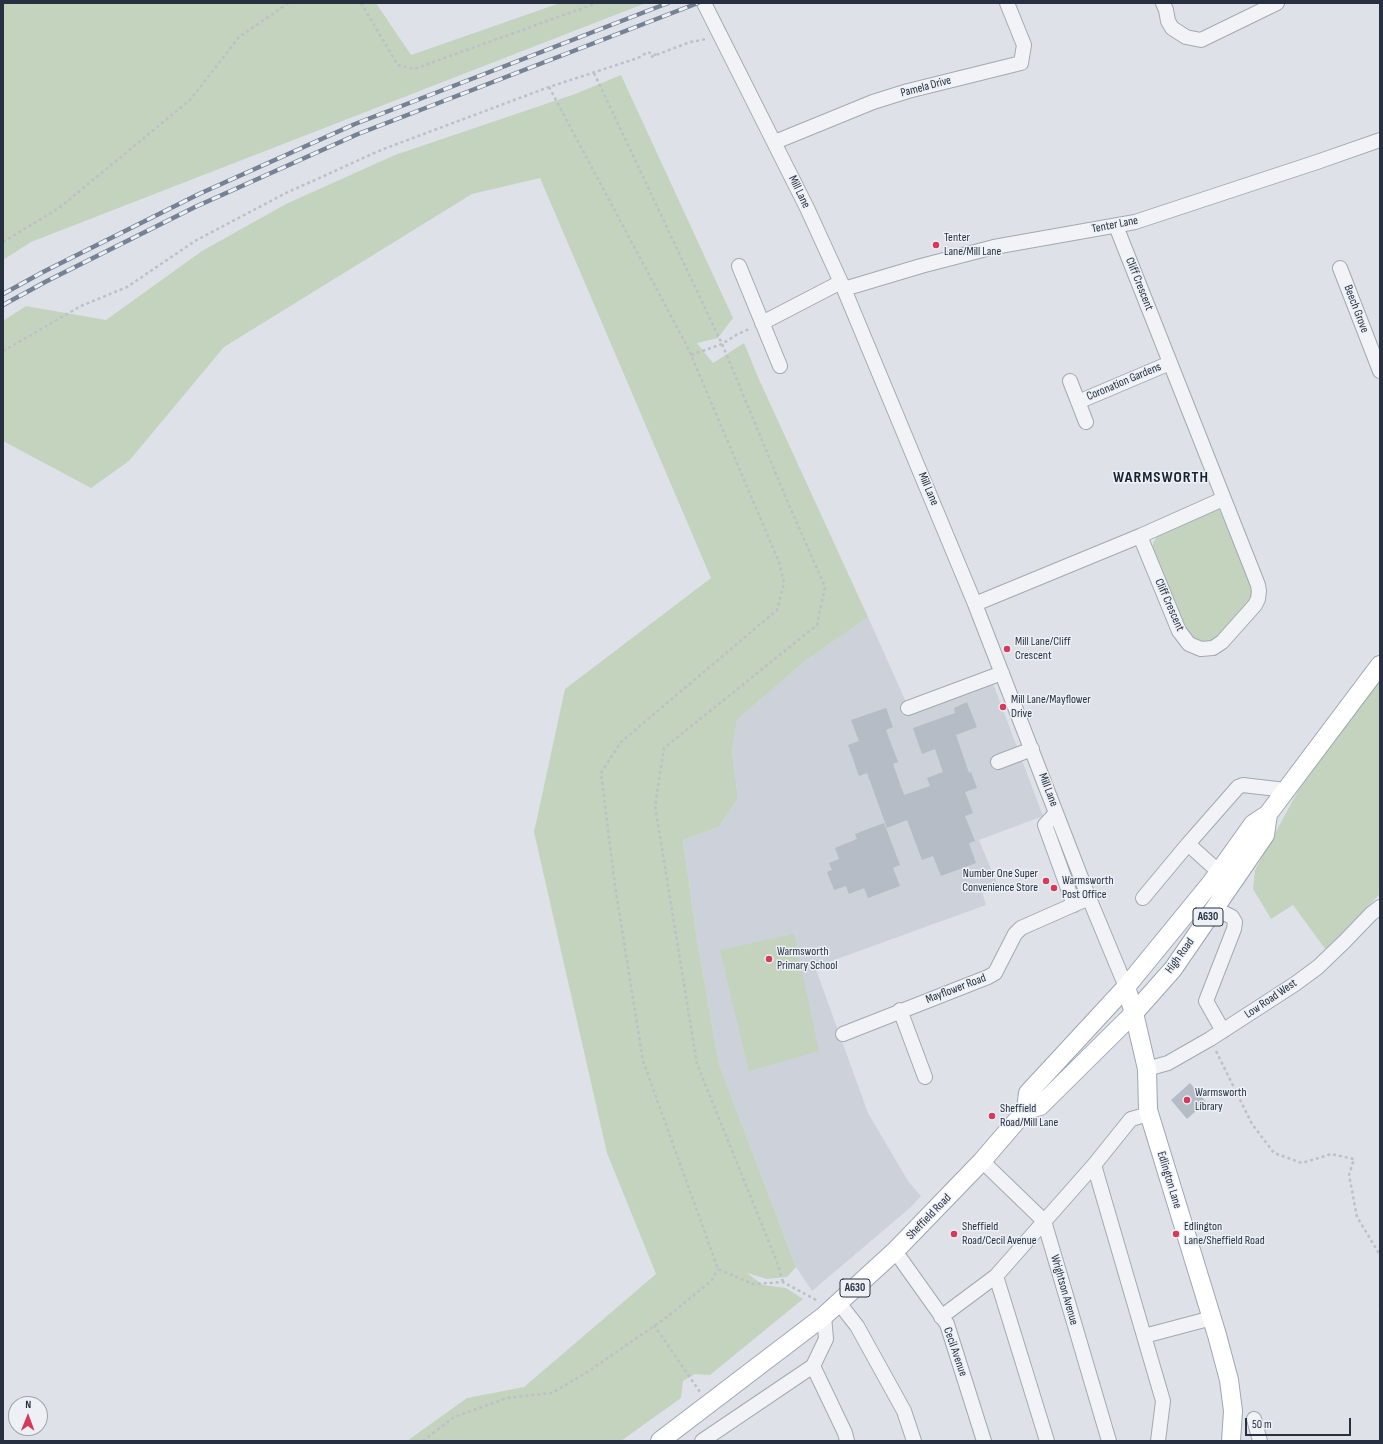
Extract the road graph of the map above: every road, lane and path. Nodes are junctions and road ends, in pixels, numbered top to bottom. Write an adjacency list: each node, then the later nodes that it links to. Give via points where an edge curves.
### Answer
1 (292, 3): 16 (path, via 239,37 190,100 59,208)
2 (361, 3): 3 (path, via 398,65 414,69)
3 (597, 3)
4 (704, 3): 8 (street, Mill Lane)
5 (1007, 3): 14 (street, Pamela Drive, via 1024,45 1021,63 873,102)
6 (1163, 3): 7 (street, via 1172,28 1200,40)
7 (1277, 3)
8 (721, 36): 9 (path, via 690,42); 14 (street, Mill Lane)
9 (656, 55): 10 (path); 11 (path, via 648,52)
10 (651, 57)
11 (594, 73): 12 (path); 21 (path)
12 (549, 88): 22 (path, via 381,150 284,194 195,241 127,287 81,306); 23 (path)
13 (1380, 140): 15 (street, Tenter Lane, via 1135,222)
14 (774, 142): 19 (street, Mill Lane)
15 (1116, 226): 19 (street, Tenter Lane, via 994,247); 24 (street, Cliff Crescent)
16 (3, 242)
17 (739, 266): 20 (street)
18 (1340, 268): 26 (street, Beech Grove)
19 (842, 286): 20 (street, Tenter Lane); 32 (street, Mill Lane)
20 (762, 323): 21 (path); 25 (street)
21 (722, 344): 23 (path); 65 (path, via 825,587 817,625 664,748 655,806 697,1064)
22 (3, 351)
23 (691, 355): 63 (path, via 779,562 784,583 777,610 621,742 601,773 615,886 643,1061)
24 (1170, 363): 28 (street, Coronation Gardens); 30 (street, Cliff Crescent)
25 (780, 366)
26 (1380, 371)
27 (1070, 381): 28 (street, Coronation Gardens)
28 (1078, 402): 29 (street, Coronation Gardens)
29 (1086, 422)
30 (1223, 499): 31 (street); 31 (street, Cliff Crescent, via 1259,591 1255,605 1222,642 1213,648 1201,649 1189,644 1179,631)
31 (1140, 536): 32 (street)
32 (975, 604): 34 (street, Mill Lane)
33 (1380, 665): 38 (main road, High Road / A630)
34 (1002, 673): 35 (street); 36 (street, Mill Lane)
35 (908, 708)
36 (1032, 749): 37 (street); 39 (street, Mill Lane)
37 (998, 762)
38 (1286, 790): 40 (main road, High Road / A630); 41 (street, via 1251,786 1238,788)
39 (1056, 812): 43 (street, Mill Lane); 45 (street, via 1045,825)
40 (1268, 814): 42 (main road, High Road / A630, via 1253,824); 47 (main road, High Road / A630, via 1265,835)
41 (1188, 844): 42 (street); 44 (street)
42 (1219, 872): 48 (main road, High Road / A630)
43 (1089, 898): 45 (street, Mayflower Road); 48 (street, Mill Lane)
44 (1143, 898)
45 (1074, 905): 49 (street, Mayflower Road, via 1021,928 1015,934 995,972 988,977)
46 (1380, 907): 51 (street, Low Road West, via 1318,967)
47 (1214, 908): 50 (main road, High Road / A630, via 1173,970); 51 (street, via 1232,917 1235,922 1206,1001)
48 (1126, 987): 50 (main road, Edlington Lane); 56 (main road, Sheffield Road / A630, via 1028,1093)
49 (900, 1010): 52 (street, Mayflower Road); 55 (street)
50 (1134, 1013): 54 (main road, Edlington Lane); 56 (main road, Sheffield Road / A630, via 1040,1106)
51 (1223, 1031): 53 (street, Low Road West)
52 (843, 1034)
53 (1210, 1039): 54 (street, Low Road West, via 1168,1063); 62 (path, via 1252,1124 1274,1153 1302,1163 1330,1154 1354,1159 1349,1175 1357,1217)
54 (1147, 1069): 57 (main road, Edlington Lane)
55 (925, 1077)
56 (1026, 1110): 58 (main road, Sheffield Road / A630)
57 (1149, 1114): 59 (street, via 1131,1119); 68 (main road, Edlington Lane)
58 (982, 1161): 60 (street, Wrightson Avenue); 61 (main road, Sheffield Road / A630)
59 (1094, 1166): 60 (street); 70 (street)
60 (1044, 1221): 64 (street); 81 (street, Wrightson Avenue)
61 (895, 1251): 66 (main road, Sheffield Road / A630); 67 (street, Cecil Avenue)
62 (1380, 1255)
63 (718, 1269): 65 (path, via 753,1284); 69 (path, via 711,1281)
64 (996, 1276): 67 (street); 80 (street)
65 (783, 1282): 66 (path)
66 (831, 1310): 71 (street, via 826,1339); 72 (main road, Sheffield Road / A630); 78 (street, via 857,1326 904,1411)
67 (942, 1317): 79 (street, Cecil Avenue, via 947,1324)
68 (1212, 1318): 70 (street); 83 (main road, Edlington Lane, via 1229,1380 1233,1411)
69 (654, 1325): 72 (path); 74 (path, via 552,1393 507,1398 454,1417)
70 (1144, 1335): 82 (street, via 1163,1402)
71 (813, 1366): 76 (street); 77 (street)
72 (708, 1404): 75 (main road, Sheffield Road / A630)
73 (1254, 1419): 84 (street)
74 (423, 1441)
75 (660, 1441)
76 (702, 1441)
77 (847, 1441)
78 (914, 1441)
79 (984, 1441)
80 (1047, 1441)
81 (1109, 1441)
82 (1158, 1441)
83 (1231, 1441)
84 (1260, 1441)

